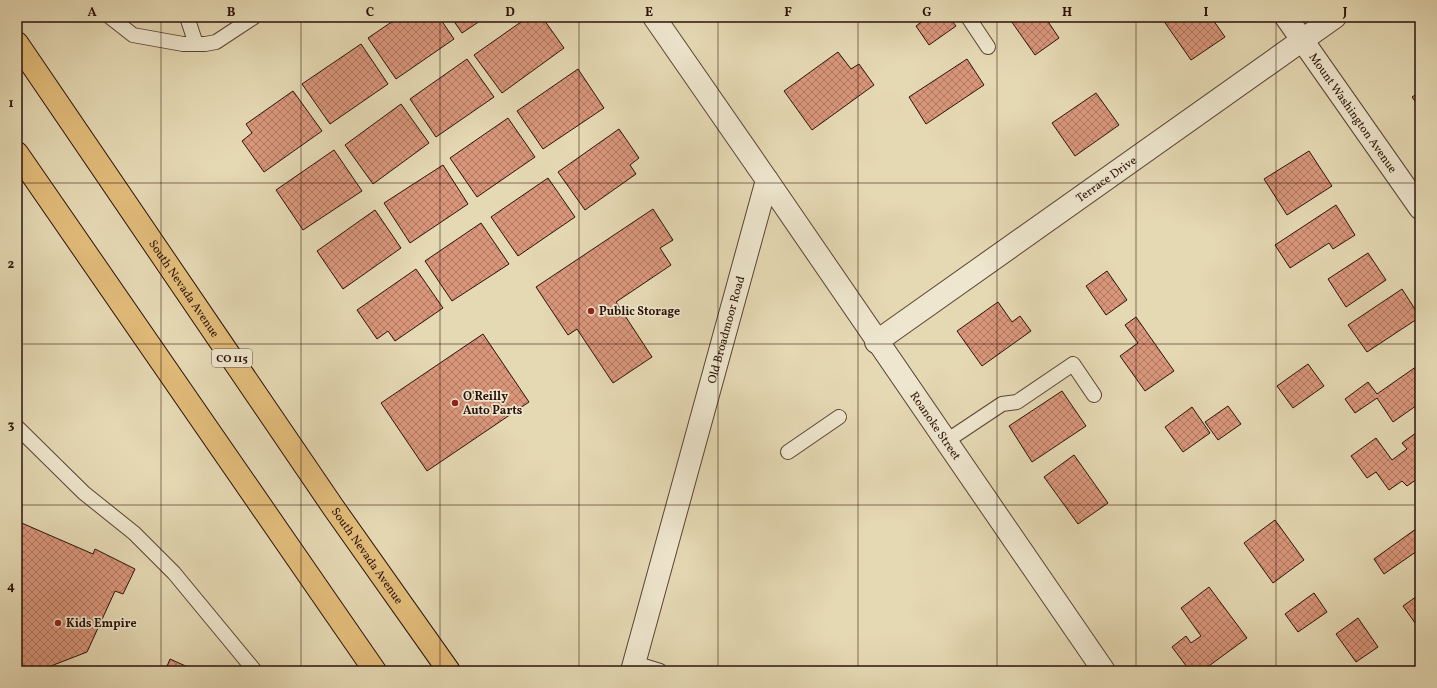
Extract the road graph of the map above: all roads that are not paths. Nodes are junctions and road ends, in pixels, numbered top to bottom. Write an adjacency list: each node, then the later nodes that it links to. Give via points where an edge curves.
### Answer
1 (110, 17): 10 (lane, via 134,35)
2 (187, 17): 10 (lane)
3 (254, 17): 10 (lane, via 216,42)
4 (654, 17): 13 (street)
5 (968, 17): 11 (lane)
6 (1286, 17): 8 (street, Mount Washington Avenue)
7 (1335, 17): 8 (street, Terrace Drive)
8 (1303, 41): 14 (street, Mount Washington Avenue); 15 (street, Terrace Drive)
9 (17, 43): 24 (highway, South Nevada Avenue / CO 115, via 333,507)
10 (196, 44)
11 (988, 47)
12 (17, 153): 23 (highway)
13 (767, 180): 15 (street, Roanoke Street); 21 (street, Old Broadmoor Road)
14 (1420, 208)
15 (876, 342): 19 (street, Roanoke Street)
16 (1094, 395): 19 (lane, via 1073,364 1017,402 1002,404)
17 (839, 417): 20 (lane)
18 (17, 427): 22 (lane, via 84,493 134,533 174,573)
19 (945, 442): 26 (street, Roanoke Street)
20 (788, 452)
21 (633, 667): 25 (lane)
22 (255, 671)
23 (375, 671)
24 (449, 671)
25 (660, 671)
26 (1104, 671)

